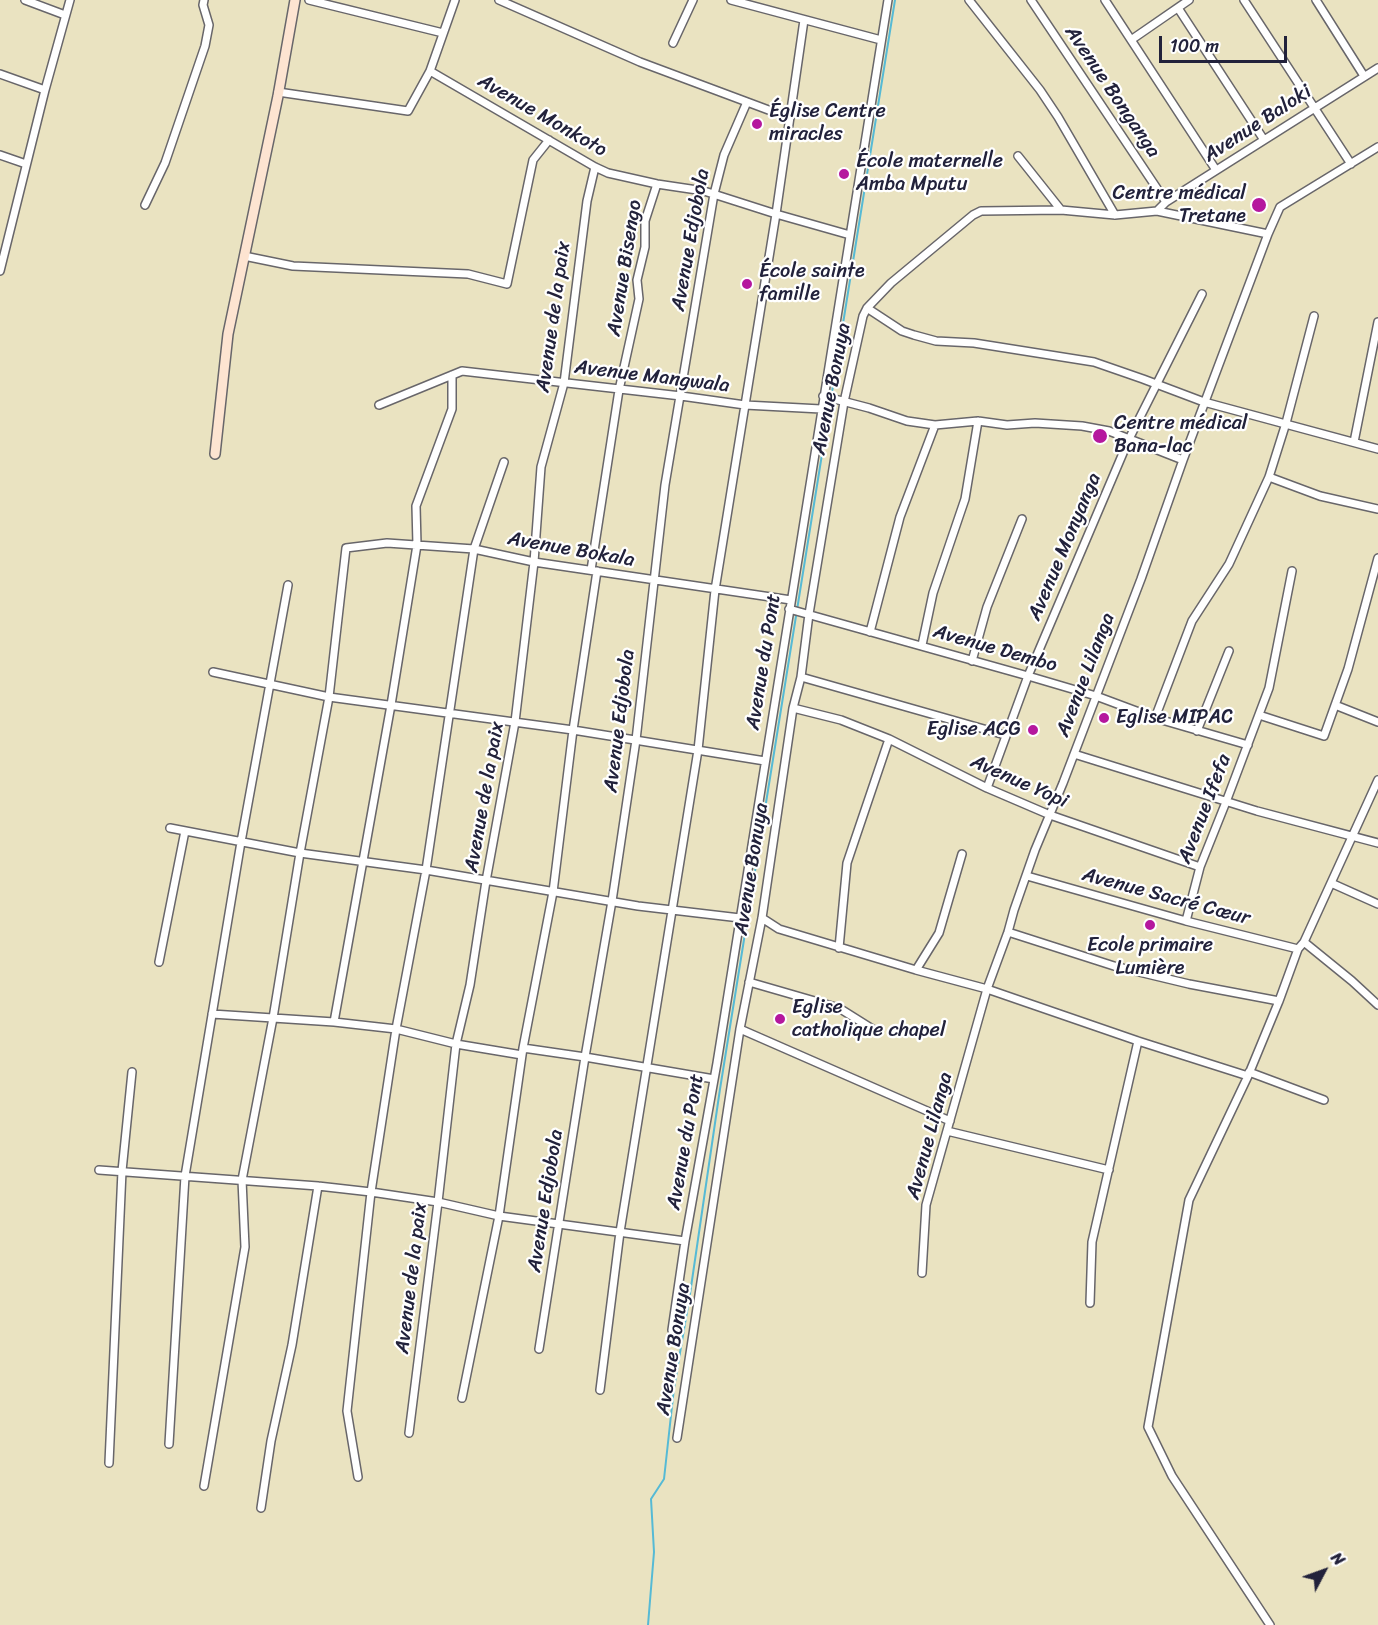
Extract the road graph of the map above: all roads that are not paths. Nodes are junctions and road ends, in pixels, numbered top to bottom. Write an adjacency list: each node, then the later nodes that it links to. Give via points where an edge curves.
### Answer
1 (25, 0): 18 (street)
2 (70, 0): 18 (street)
3 (204, 0): 45 (street, via 209,24 206,46 165,163)
4 (295, 0): 29 (street)
5 (309, 0): 20 (street)
6 (454, 0): 20 (street)
7 (499, 0): 30 (street, via 640,62)
8 (693, 0): 23 (street)
9 (731, 0): 19 (street)
10 (888, 0): 21 (street, Avenue du Pont)
11 (969, 0): 49 (street, via 1040,90)
12 (1032, 0): 44 (street, Avenue Bonganga)
13 (1105, 0): 22 (street)
14 (1189, 0): 17 (street)
15 (1244, 0): 31 (street)
16 (1316, 0): 27 (street)
17 (1178, 8): 22 (street); 34 (street)
18 (65, 15): 28 (street)
19 (804, 20): 21 (street); 32 (street)
20 (443, 33): 25 (street)
21 (882, 40): 51 (street, Avenue du Pont)
22 (1131, 40): 41 (street)
23 (673, 43)
24 (1378, 68): 27 (street, Avenue Baloki)
25 (430, 71): 29 (street, via 408,111); 33 (street, Avenue Monkoto)
26 (0, 74): 28 (street)
27 (1364, 76): 31 (street, Avenue Baloki)
28 (45, 90): 39 (street)
29 (278, 94): 52 (street)
30 (747, 102): 32 (street); 43 (street, Avenue Edjobola, via 724,155)
31 (1314, 108): 34 (street, Avenue Baloki); 38 (street)
32 (790, 118): 48 (street)
33 (549, 140): 40 (street, Avenue Monkoto); 52 (street, via 533,159 507,284 468,274 293,266)
34 (1264, 140): 41 (street, Avenue Baloki)
35 (1378, 147): 38 (street, Avenue Lilanga)
36 (0, 155): 39 (street)
37 (1018, 156): 46 (street)
38 (1351, 164): 50 (street, Avenue Lilanga, via 1280,207)
39 (27, 165): 53 (street)
40 (595, 167): 42 (street, Avenue Monkoto); 59 (street, Avenue de la paix, via 587,201)
41 (1216, 170): 44 (street, Avenue Baloki)
42 (657, 184): 43 (street, Avenue Monkoto); 61 (street, Avenue Bisengo, via 645,221 645,247 637,280 639,298)
43 (714, 194): 48 (street, Avenue Monkoto); 62 (street, Avenue Edjobola)
44 (1166, 202): 47 (street, Avenue Baloki)
45 (145, 205)
46 (1061, 210): 49 (street); 55 (street, via 981,211 973,215)
47 (1157, 211): 49 (street); 50 (street)
48 (776, 214): 51 (street, Avenue Monkoto); 67 (street)
49 (1115, 215)
50 (1268, 234): 65 (street, Avenue Lilanga)
51 (850, 235): 63 (street, Avenue du Pont)
52 (244, 256): 75 (street, via 228,334)
53 (0, 271)
54 (1202, 294): 60 (street, Avenue Monyanga)
55 (867, 308): 60 (street, via 902,331 936,341 974,343 1094,362); 64 (street, Avenue Bonuya)
56 (1314, 316): 70 (street)
57 (1378, 322): 73 (street)
58 (452, 375): 59 (street, Avenue Mangwala, via 462,371); 66 (street, Avenue Mangwala); 81 (street, via 452,409 416,506)
59 (564, 383): 61 (street, Avenue Mangwala); 84 (street, Avenue de la paix, via 542,467)
60 (1157, 384): 65 (street); 72 (street, Avenue Monyanga)
61 (619, 390): 62 (street, Avenue Mangwala); 85 (street, Avenue Bisengo)
62 (681, 396): 67 (street, Avenue Mangwala); 87 (street, Avenue Edjobola, via 665,485)
63 (829, 398): 64 (street); 68 (street, Avenue du Pont)
64 (844, 402): 71 (street, via 907,421); 91 (street, Avenue Bonuya)
65 (1204, 402): 70 (street); 76 (street, Avenue Lilanga)
66 (379, 405)
67 (744, 405): 68 (street, Avenue Mangwala); 89 (street)
68 (821, 409): 90 (street, Avenue du Pont)
69 (978, 421): 71 (street); 72 (street, via 1082,426); 93 (street, via 965,499 933,593)
70 (1286, 423): 73 (street); 78 (street)
71 (936, 425): 92 (street, via 900,517)
72 (1128, 439): 76 (street); 97 (street, Avenue Monyanga)
73 (1354, 442): 74 (street)
74 (1378, 449)
75 (215, 454)
76 (1183, 460): 101 (street, Avenue Lilanga)
77 (504, 462): 82 (street)
78 (1269, 477): 79 (street, via 1320,496); 107 (street, via 1229,564 1192,621)
79 (1378, 509)
80 (1022, 519): 95 (street, via 987,607)
81 (417, 545): 82 (street, Avenue Bokala); 100 (street, Avenue Bokala, via 387,543 346,548); 102 (street)
82 (474, 549): 84 (street, Avenue Bokala); 105 (street)
83 (1378, 558): 103 (street)
84 (534, 562): 85 (street, Avenue Bokala); 108 (street, Avenue de la paix)
85 (594, 571): 87 (street, Avenue Bokala); 110 (street, Avenue Bisengo)
86 (1292, 571): 106 (street, Avenue Ifefa, via 1269,688)
87 (655, 580): 89 (street, Avenue Bokala); 114 (street, Avenue Edjobola)
88 (288, 585): 99 (street)
89 (716, 590): 90 (street, Avenue Bokala); 116 (street)
90 (791, 600): 91 (street, Avenue du Pont)
91 (798, 611): 92 (street, Avenue Dembo); 98 (street, Avenue Bonuya); 118 (street, Avenue du Pont)
92 (870, 632): 93 (street, Avenue Dembo)
93 (922, 645): 95 (street, Avenue Dembo)
94 (1229, 651): 111 (street)
95 (972, 661): 97 (street, Avenue Dembo)
96 (213, 672): 99 (street)
97 (1028, 676): 101 (street, Avenue Dembo); 112 (street, Avenue Monyanga)
98 (801, 677): 104 (street, Avenue Bonuya); 112 (street)
99 (270, 685): 100 (street); 126 (street)
100 (329, 696): 102 (street); 128 (street)
101 (1096, 696): 107 (street, Avenue Dembo); 117 (street, Avenue Lilanga)
102 (391, 705): 105 (street); 130 (street)
103 (1335, 705): 106 (street, via 1324,736); 109 (street)
104 (793, 708): 113 (street, Avenue Yopi, via 841,720); 141 (street, Avenue Bonuya)
105 (450, 713): 108 (street); 132 (street)
106 (1259, 715): 115 (street, Avenue Ifefa)
107 (1155, 718): 111 (street, Avenue Dembo)
108 (515, 722): 110 (street); 134 (street, Avenue de la paix)
109 (1378, 722)
110 (573, 730): 114 (street); 136 (street, Avenue Bisengo)
111 (1197, 731): 115 (street, Avenue Dembo)
112 (1005, 735): 120 (street, Avenue Monyanga)
113 (889, 739): 120 (street, Avenue Yopi); 145 (street, via 847,863)
114 (636, 740): 116 (street); 137 (street, Avenue Edjobola)
115 (1248, 745): 121 (street, Avenue Ifefa)
116 (698, 750): 118 (street); 139 (street)
117 (1074, 754): 121 (street); 122 (street, Avenue Lilanga)
118 (765, 761): 140 (street, Avenue du Pont)
119 (1378, 780): 125 (street)
120 (987, 788): 122 (street, Avenue Yopi)
121 (1226, 802): 125 (street); 131 (street, Avenue Ifefa)
122 (1050, 815): 131 (street, Avenue Yopi); 133 (street, Avenue Lilanga)
123 (170, 828): 124 (street)
124 (185, 831): 126 (street); 147 (street)
125 (1352, 835): 127 (street); 135 (street)
126 (241, 842): 128 (street); 153 (street)
127 (1378, 843)
128 (300, 853): 130 (street); 154 (street)
129 (962, 854): 148 (street, via 939,933)
130 (362, 861): 132 (street); 155 (street)
131 (1200, 867): 142 (street, Avenue Ifefa)
132 (426, 870): 134 (street); 156 (street)
133 (1027, 876): 142 (street, Avenue Sacré Cœur); 143 (street, Avenue Lilanga)
134 (486, 881): 136 (street); 160 (street, Avenue de la paix, via 470,985)
135 (1332, 883): 138 (street); 144 (street)
136 (553, 892): 137 (street); 161 (street, Avenue Bisengo)
137 (612, 901): 139 (street); 162 (street, Avenue Edjobola)
138 (1378, 904)
139 (672, 910): 140 (street); 163 (street)
140 (740, 918): 166 (street, Avenue du Pont)
141 (762, 918): 145 (street, via 779,929); 149 (street, Avenue Bonuya)
142 (1186, 921): 146 (street, Avenue Sacré Cœur)
143 (1008, 932): 150 (street, Avenue Lilanga); 151 (street, via 1114,966)
144 (1304, 942): 146 (street); 152 (street)
145 (839, 948): 148 (street)
146 (1298, 948): 151 (street)
147 (159, 962)
148 (916, 970): 150 (street)
149 (749, 982): 157 (street, Avenue Bonuya); 158 (street, via 839,1008)
150 (987, 989): 159 (street); 168 (street, Avenue Lilanga)
151 (1279, 1001): 165 (street)
152 (1378, 1005)
153 (212, 1014): 154 (street); 173 (street)
154 (273, 1018): 155 (street); 174 (street)
155 (334, 1022): 156 (street)
156 (396, 1029): 160 (street); 176 (street)
157 (740, 1029): 168 (street); 189 (street, Avenue Bonuya)
158 (874, 1030)
159 (1138, 1041): 165 (street); 171 (street)
160 (456, 1044): 161 (street); 177 (street, Avenue de la paix)
161 (522, 1052): 162 (street); 178 (street, Avenue Bisengo)
162 (585, 1057): 163 (street); 179 (street, Avenue Edjobola)
163 (646, 1067): 166 (street); 180 (street)
164 (132, 1072): 172 (street)
165 (1249, 1074): 167 (street); 195 (street, via 1190,1200 1148,1427 1172,1476)
166 (714, 1079): 181 (street, Avenue du Pont)
167 (1324, 1100)
168 (950, 1121): 169 (street, Avenue Lilanga)
169 (947, 1131): 171 (street); 182 (street, Avenue Lilanga, via 926,1205)
170 (99, 1170): 172 (street)
171 (1109, 1170): 183 (street, via 1092,1242)
172 (122, 1171): 173 (street); 191 (street)
173 (185, 1176): 174 (street); 190 (street)
174 (242, 1180): 175 (street); 193 (street, via 245,1246)
175 (318, 1186): 176 (street); 194 (street)
176 (371, 1192): 177 (street); 192 (street, via 347,1411)
177 (438, 1202): 178 (street); 188 (street, Avenue de la paix)
178 (499, 1216): 179 (street); 187 (street, Avenue Bisengo)
179 (559, 1223): 180 (street); 185 (street, Avenue Edjobola)
180 (620, 1232): 181 (street); 186 (street)
181 (685, 1241): 184 (street, Avenue du Pont)
182 (922, 1273)
183 (1090, 1303)
184 (672, 1330)
185 (539, 1349)
186 (600, 1390)
187 (462, 1398)
188 (409, 1433)
189 (677, 1437)
190 (169, 1444)
191 (109, 1463)
192 (358, 1478)
193 (204, 1486)
194 (261, 1508)
195 (1270, 1625)

